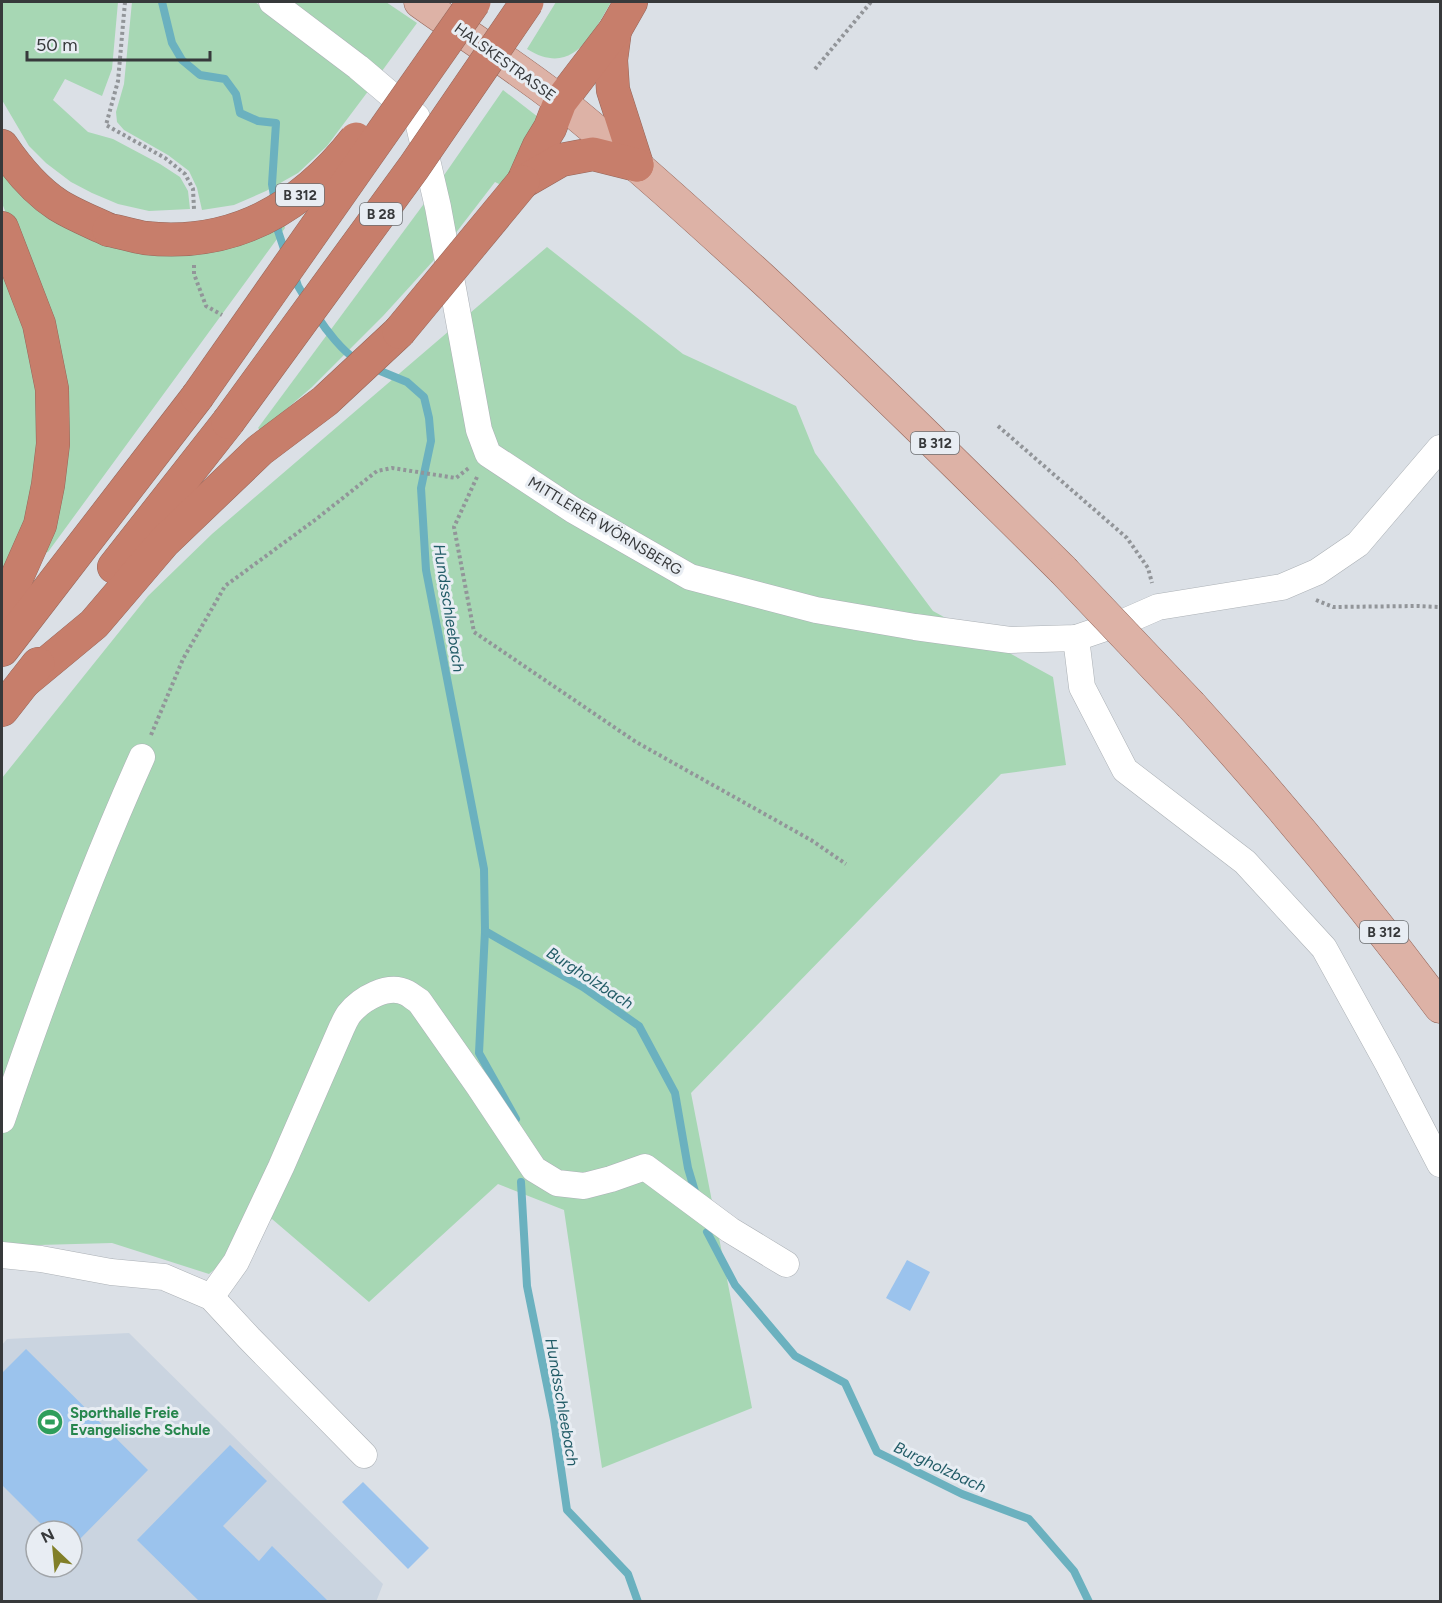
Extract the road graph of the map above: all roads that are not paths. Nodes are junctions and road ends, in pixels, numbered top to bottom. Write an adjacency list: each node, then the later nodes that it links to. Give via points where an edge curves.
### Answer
1 (272, 2): 15 (street, MITTLERER WÖRNSBERG, via 417,117 438,207 478,430 488,454 573,510 690,577 816,610 915,627 1010,640)
2 (420, 2): 8 (main road, HALSKESTRASSE / B 312)
3 (474, 2): 7 (highway, B 28, bridge)
4 (527, 2): 17 (highway, B 28, bridge, via 414,167 228,422)
5 (631, 2): 6 (highway)
6 (615, 30): 8 (highway, B 28); 10 (highway, via 613,90)
7 (440, 51): 9 (highway, B 312, bridge, via 396,88 341,159 309,189 278,212 213,236 179,240 144,238 110,230 56,204 30,182); 16 (highway, B 28, bridge, via 197,397)
8 (560, 102): 10 (main road, B 312); 11 (highway, B 28)
9 (2, 147)
10 (637, 165): 11 (highway, B 312, via 592,154 561,160); 20 (main road, B 312, bridge, via 805,319 1063,570 1266,788)
11 (523, 182): 17 (highway, B 28, bridge, via 399,332 325,401 260,450 164,542 94,624)
12 (2, 228): 14 (highway, via 39,324 52,389 53,444 40,525)
13 (1440, 448): 15 (street, MITTLERER WÖRNSBERG, via 1358,544 1317,572 1282,587 1158,607)
14 (2, 611)
15 (1076, 638): 22 (street, via 1082,687 1125,770 1245,862 1324,948)
16 (2, 650)
17 (24, 682): 18 (highway, B 28)
18 (2, 710)
19 (142, 757): 21 (street, via 52,978)
20 (1440, 1007)
21 (2, 1120)
22 (1440, 1164)
23 (2, 1255): 25 (street, via 164,1277)
24 (786, 1264): 25 (street, via 729,1230 645,1167 584,1186 557,1183 534,1169 419,1001 406,992 391,990 374,995 348,1015 236,1262)
25 (211, 1297): 26 (street)
26 (364, 1455)

